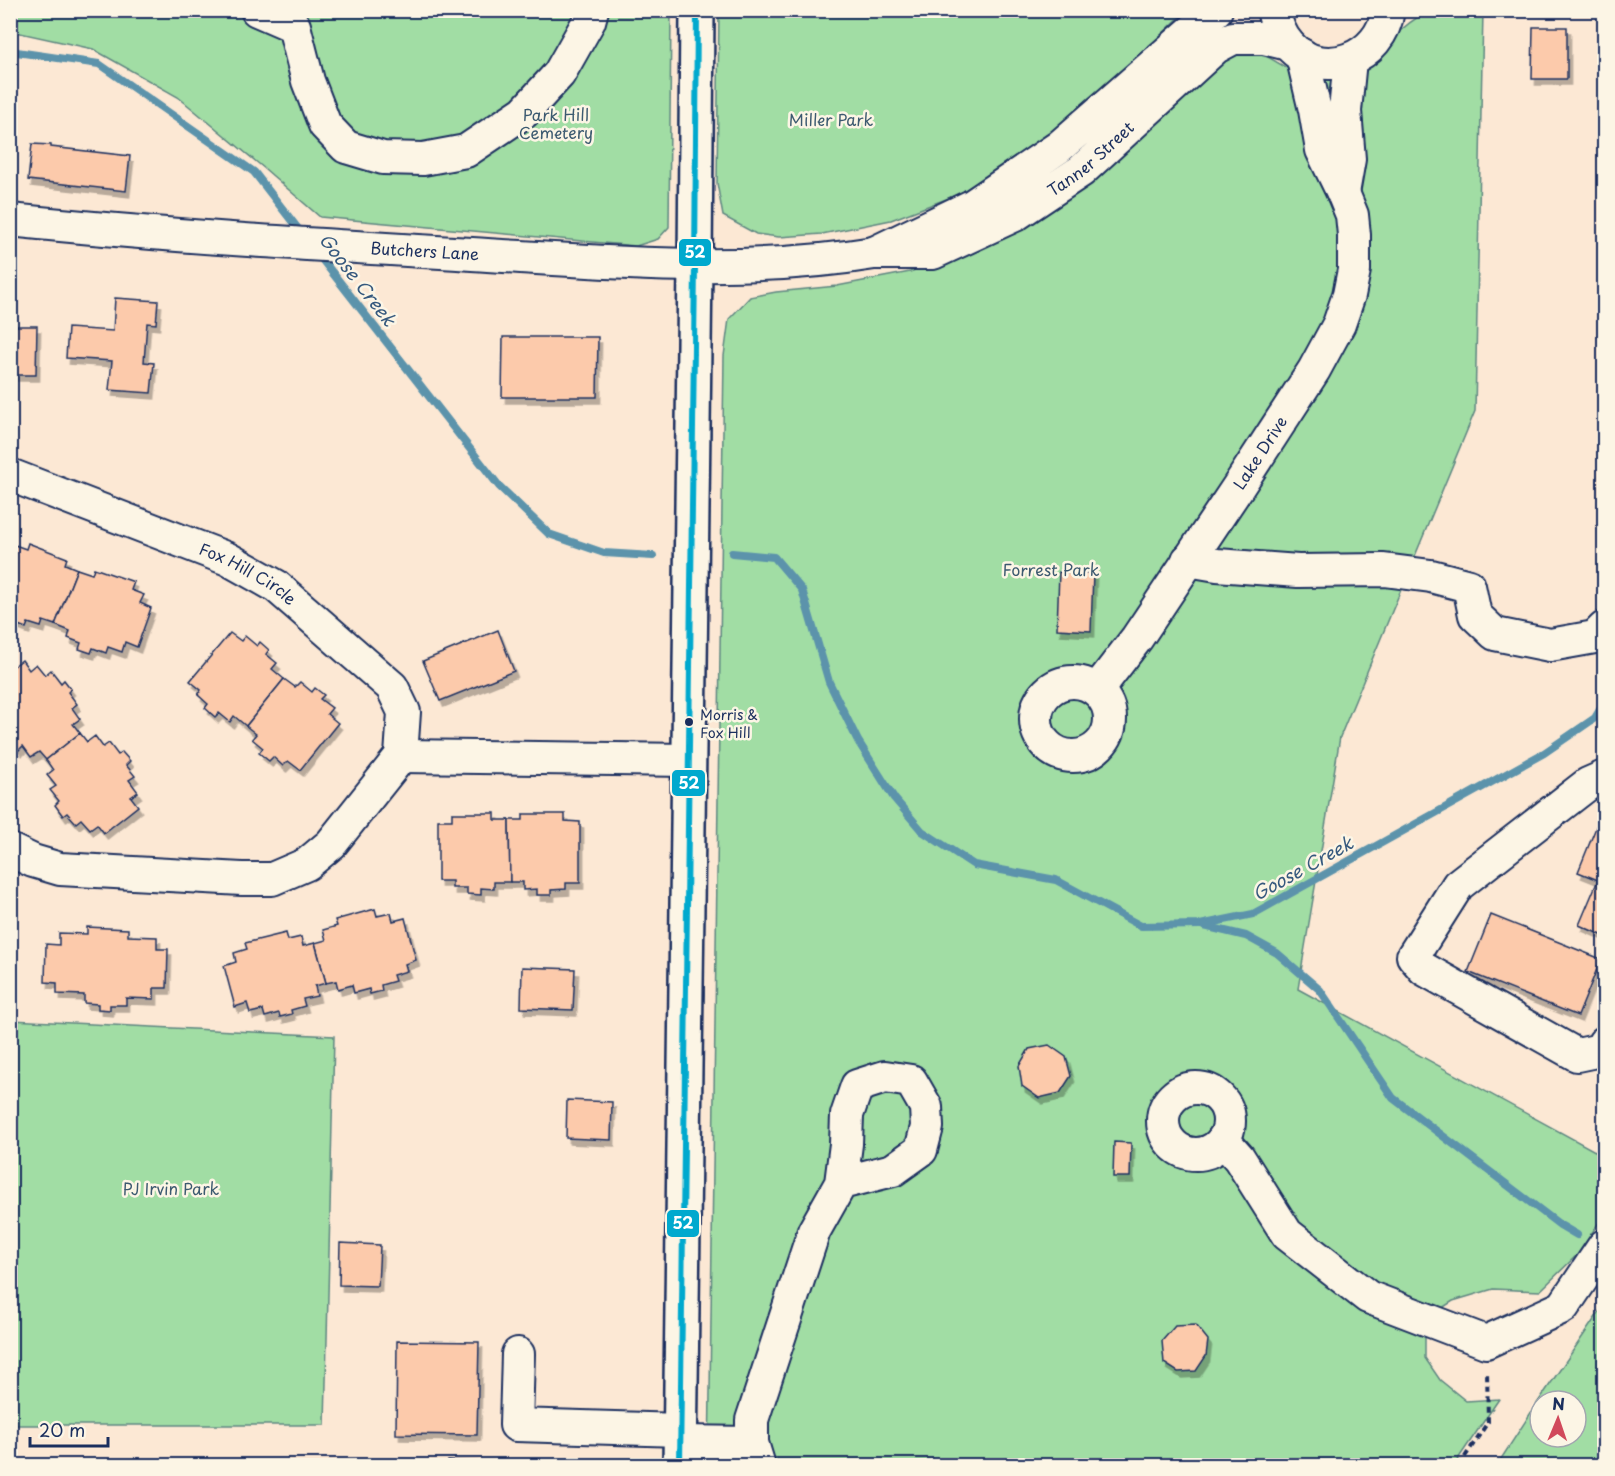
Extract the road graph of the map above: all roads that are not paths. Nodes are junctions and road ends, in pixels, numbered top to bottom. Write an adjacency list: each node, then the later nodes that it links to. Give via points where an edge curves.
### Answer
1 (257, 10): 7 (street)
2 (592, 10): 7 (street, via 559,74 524,112 466,151 423,159 382,158 346,147 325,125 308,81)
3 (697, 10): 13 (main road)
4 (1216, 10): 12 (street, Tanner Street, via 1059,147 972,206)
5 (1273, 10): 8 (street, Lake Drive, via 1278,28)
6 (1394, 14): 9 (street, via 1373,44)
7 (295, 18)
8 (1295, 49): 9 (street, Tanner Street, via 1325,63); 10 (street, Lake Drive, via 1315,110 1322,150); 12 (street, Tanner Street, via 1264,38 1233,38 1216,47 1081,171 1015,215 933,253)
9 (1350, 60): 10 (street, Lake Drive, via 1345,111 1349,159)
10 (1343, 193): 15 (street, Lake Drive, via 1352,215 1354,270 1340,324)
11 (10, 220): 13 (street, Butchers Lane, via 195,237)
12 (874, 253): 13 (street, Tanner Street, via 808,262)
13 (695, 266): 19 (main road)
14 (10, 475): 18 (street, Fox Hill Circle, via 228,559 276,586 392,687 404,712)
15 (1188, 560): 16 (street, via 1298,571 1384,570 1431,576 1469,586 1475,615 1495,634 1551,645 1595,637); 17 (street, Lake Drive, via 1137,639)
16 (1605, 628)
17 (1097, 690)
18 (400, 756): 19 (street); 21 (street, via 331,843 307,864 272,879 60,869)
19 (689, 760): 27 (main road)
20 (1605, 777): 22 (street, via 1588,784 1458,885 1413,956 1424,969 1577,1055 1601,1050)
21 (10, 850)
22 (1605, 1043)
23 (1223, 1140): 25 (street, via 1239,1158 1287,1234 1368,1297 1486,1342 1563,1307)
24 (841, 1183): 28 (street, via 814,1231 752,1420)
25 (1605, 1246)
26 (518, 1354): 27 (street, via 516,1425)
27 (680, 1446): 28 (street)
28 (756, 1454)

